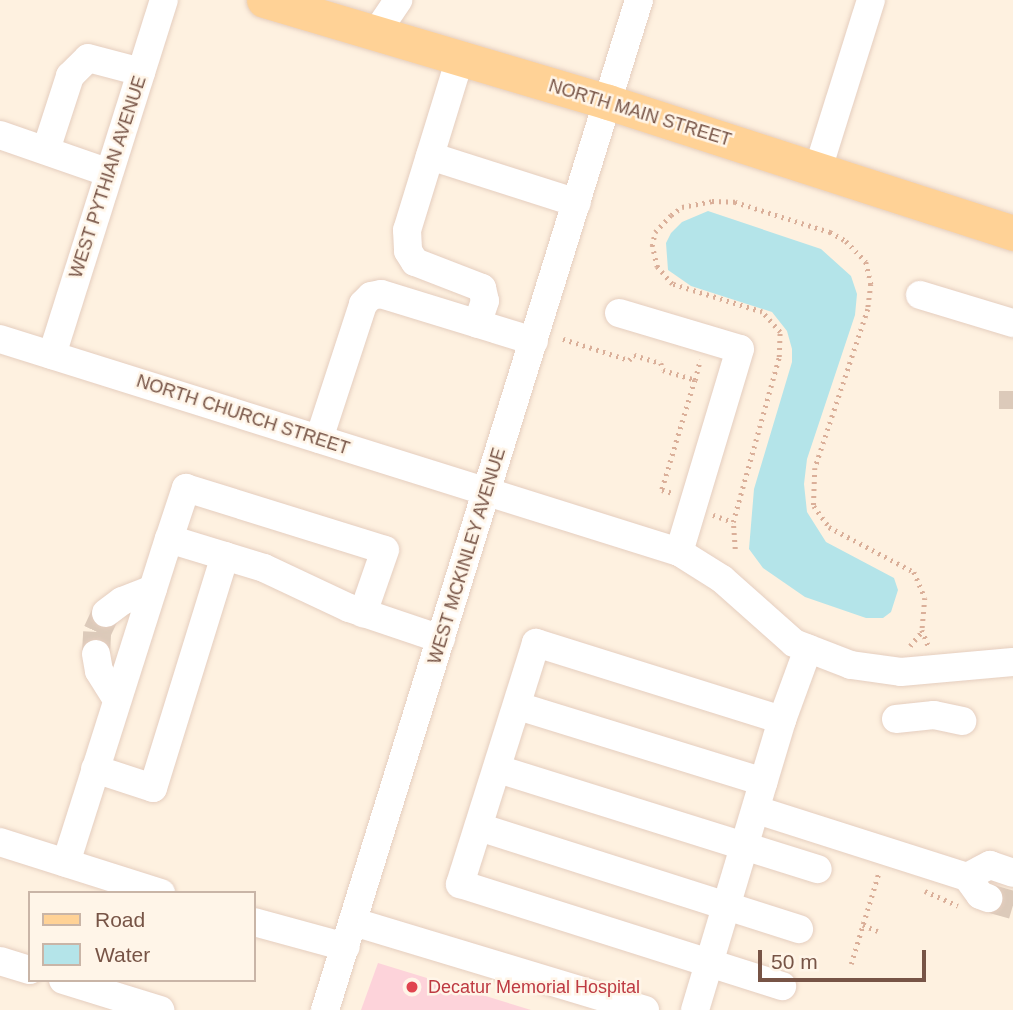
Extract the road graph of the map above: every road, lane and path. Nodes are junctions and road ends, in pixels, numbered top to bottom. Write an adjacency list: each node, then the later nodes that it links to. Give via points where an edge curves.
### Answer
1 (164, 0): 8 (street, WEST PYTHIAN AVENUE)
2 (264, 0): 6 (main road, NORTH MAIN STREET)
3 (398, 0): 6 (street)
4 (639, 0): 9 (street, WEST MCKINLEY AVENUE)
5 (871, 0): 13 (street)
6 (376, 33): 7 (main road, NORTH MAIN STREET)
7 (460, 58): 9 (main road, NORTH MAIN STREET); 12 (street)
8 (141, 72): 11 (street, via 88,58 70,76); 14 (street, WEST PYTHIAN AVENUE)
9 (608, 102): 13 (main road, NORTH MAIN STREET); 15 (street, WEST MCKINLEY AVENUE)
10 (0, 135): 11 (street)
11 (46, 150): 14 (street)
12 (430, 156): 15 (street); 20 (street, via 407,230 408,251 415,262 482,288 485,301)
13 (818, 169): 16 (main road, NORTH MAIN STREET)
14 (109, 173): 24 (street, WEST PYTHIAN AVENUE)
15 (577, 203): 23 (street, WEST MCKINLEY AVENUE)
16 (1013, 233)
17 (920, 295): 19 (street)
18 (619, 313): 34 (street, via 740,349)
19 (1013, 323)
20 (477, 324): 23 (street); 27 (street, via 381,294 371,296 363,304)
21 (0, 339): 24 (street, NORTH CHURCH STREET)
22 (564, 339): 26 (path, via 628,360 634,355 661,363 663,370)
23 (534, 341): 29 (street, WEST MCKINLEY AVENUE)
24 (52, 355): 27 (street, NORTH CHURCH STREET)
25 (701, 356): 26 (path)
26 (695, 380): 28 (path)
27 (319, 439): 29 (street, NORTH CHURCH STREET)
28 (662, 490)
29 (487, 492): 34 (street, NORTH CHURCH STREET); 40 (street, WEST MCKINLEY AVENUE)
30 (709, 514): 31 (path)
31 (733, 522): 33 (path); 39 (path, via 779,357 780,332 762,312 672,284 657,267 652,246 655,232 677,211 712,201 735,202 830,232 866,262 871,284 868,309 815,468 814,506 838,533 914,572 925,598)
32 (169, 539): 35 (street); 36 (street); 38 (street, via 186,488 385,550)
33 (734, 549)
34 (680, 552): 42 (street, NORTH CHURCH STREET, via 705,565 777,630)
35 (225, 556): 38 (street); 51 (street, via 153,788)
36 (153, 589): 37 (street); 46 (street)
37 (106, 613)
38 (363, 613): 40 (street)
39 (922, 630): 41 (path); 43 (path, via 929,646)
40 (441, 639): 70 (street, WEST MCKINLEY AVENUE)
41 (916, 640)
42 (808, 649): 45 (street, NORTH CHURCH STREET, via 885,671); 49 (street)
43 (940, 653)
44 (96, 654): 46 (street, via 99,671)
45 (1013, 662)
46 (117, 700): 51 (street)
47 (518, 706): 49 (street, via 536,643); 52 (street); 53 (street)
48 (896, 719): 50 (street, via 934,715)
49 (782, 720): 53 (street)
50 (962, 721)
51 (95, 769): 58 (street)
52 (498, 769): 55 (street); 57 (street)
53 (764, 782): 54 (street)
54 (757, 810): 57 (street); 62 (street)
55 (479, 827): 65 (street); 71 (street, via 460,884)
56 (0, 842): 58 (street)
57 (745, 847): 60 (street); 65 (street)
58 (66, 863): 63 (street)
59 (880, 868): 67 (path)
60 (818, 869)
61 (1013, 873): 62 (street, via 990,866)
62 (967, 877): 64 (street, via 979,895)
63 (155, 891)
64 (988, 898)
65 (726, 907): 68 (street); 71 (street)
66 (256, 922): 70 (street)
67 (863, 925): 69 (path); 72 (path)
68 (799, 929)
69 (878, 931)
70 (350, 934): 76 (street, WEST MCKINLEY AVENUE); 77 (street)
71 (709, 963): 74 (street); 78 (street)
72 (852, 964)
73 (69, 982): 75 (street)
74 (782, 986)
75 (160, 1010)
76 (325, 1010)
77 (645, 1010)
78 (695, 1010)

